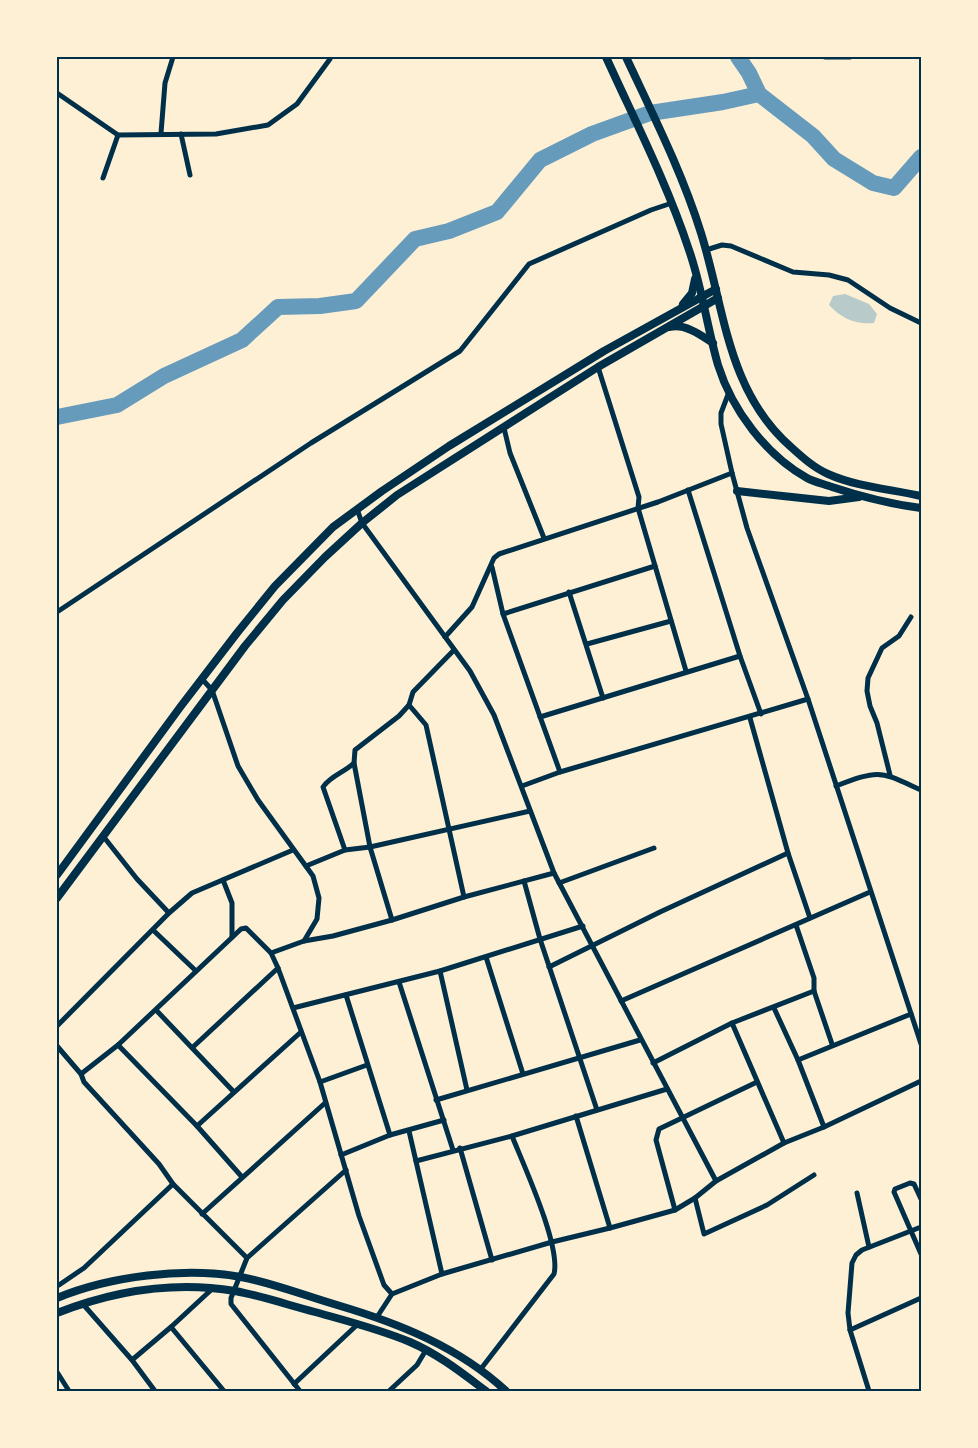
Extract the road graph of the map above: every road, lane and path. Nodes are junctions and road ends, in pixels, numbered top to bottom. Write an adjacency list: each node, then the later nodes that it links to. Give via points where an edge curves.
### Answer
1 (173, 57): 8 (street, via 165,83)
2 (606, 57): 13 (main road)
3 (626, 57): 14 (main road, via 667,142)
4 (825, 57): 5 (street)
5 (850, 57)
6 (330, 59): 9 (street, via 297,104 268,124 216,134)
7 (57, 93): 10 (street)
8 (161, 133): 9 (street); 10 (street)
9 (181, 134): 11 (street)
10 (118, 135): 12 (street)
11 (190, 175)
12 (103, 178)
13 (672, 203): 15 (main road); 39 (street, via 529,264 460,351 311,443)
14 (706, 250): 16 (main road); 20 (street, via 731,246 793,272 848,280)
15 (695, 274): 17 (main road); 19 (main road, via 692,293)
16 (717, 294): 17 (main road); 18 (main road); 29 (main road, via 732,357 744,387 780,438 827,474)
17 (701, 296): 18 (main road); 19 (main road)
18 (704, 307): 21 (main road); 22 (main road)
19 (673, 312): 33 (main road, via 449,446)
20 (921, 323)
21 (664, 329): 22 (main road, via 675,325 696,332); 23 (main road)
22 (712, 344): 24 (main road)
23 (598, 367): 25 (main road); 31 (street, via 639,497)
24 (729, 392): 26 (street, via 721,424); 30 (main road, via 749,424 789,466 808,479)
25 (504, 428): 34 (main road, via 397,495); 35 (street)
26 (732, 472): 27 (street); 28 (street)
27 (688, 490): 31 (street); 46 (street)
28 (737, 491): 30 (main road, via 829,501); 51 (street)
29 (921, 496)
30 (860, 497): 32 (main road)
31 (638, 508): 35 (street); 37 (street)
32 (921, 508)
33 (357, 509): 34 (street); 48 (main road, via 333,527 275,586)
34 (362, 523): 43 (street); 49 (main road, via 283,600)
35 (544, 538): 36 (street, via 499,554)
36 (492, 566): 40 (street); 43 (street, via 472,608)
37 (655, 566): 38 (street); 42 (street)
38 (569, 592): 40 (street); 44 (street)
39 (57, 612)
40 (503, 614): 54 (street)
41 (911, 617): 58 (street, via 899,636 882,648 868,678 870,706)
42 (671, 621): 44 (street); 47 (street)
43 (446, 637): 45 (street)
44 (587, 644): 50 (street)
45 (454, 650): 52 (street, via 413,692); 59 (street, via 494,715)
46 (740, 656): 47 (street); 53 (street)
47 (686, 671): 50 (street)
48 (201, 679): 49 (street); 72 (main road)
49 (212, 690): 64 (main road); 67 (street, via 238,766)
50 (603, 698): 54 (street)
51 (808, 699): 53 (street); 60 (street)
52 (409, 705): 56 (street, via 355,750); 63 (street, via 426,725)
53 (761, 714): 55 (street)
54 (540, 717): 57 (street)
55 (750, 718): 57 (street); 69 (street)
56 (354, 763): 65 (street); 68 (street, via 323,787)
57 (560, 772): 59 (street)
58 (890, 775): 60 (street, via 866,775); 61 (street)
59 (522, 786): 62 (street)
60 (836, 786): 76 (street)
61 (921, 790)
62 (530, 811): 63 (street); 71 (street)
63 (449, 829): 65 (street); 77 (street)
64 (103, 836): 78 (main road); 79 (street)
65 (370, 847): 68 (street); 81 (street)
66 (654, 848): 75 (street)
67 (293, 850): 70 (street); 73 (street)
68 (345, 850): 70 (street)
69 (788, 853): 80 (street); 88 (street)
70 (306, 866): 87 (street, via 319,898 317,919)
71 (554, 873): 74 (street); 75 (street)
72 (57, 875)
73 (223, 880): 79 (street, via 192,893); 85 (street, via 232,903)
74 (524, 881): 77 (street); 86 (street)
75 (560, 883): 83 (street)
76 (870, 892): 80 (street); 102 (street)
77 (464, 897): 81 (street)
78 (57, 898)
79 (169, 913): 84 (street)
80 (810, 918): 82 (street)
81 (392, 920): 87 (street)
82 (796, 925): 96 (street, via 814,978); 98 (street)
83 (583, 926): 86 (street); 88 (street)
84 (153, 930): 93 (street); 104 (street)
85 (232, 937): 89 (street, via 246,928); 93 (street)
86 (540, 939): 90 (street); 91 (street)
87 (304, 941): 89 (street)
88 (592, 946): 91 (street); 98 (street)
89 (271, 953): 92 (street)
90 (486, 957): 94 (street); 117 (street)
91 (549, 967): 112 (street)
92 (278, 968): 99 (street); 111 (street)
93 (196, 971): 101 (street)
94 (440, 971): 95 (street); 122 (street)
95 (399, 982): 97 (street); 124 (street)
96 (814, 991): 100 (street); 107 (street)
97 (346, 995): 99 (street); 115 (street)
98 (621, 1001): 106 (street)
99 (293, 1008): 105 (street)
100 (774, 1008): 103 (street); 113 (street)
101 (156, 1010): 109 (street); 111 (street)
102 (911, 1014): 107 (street); 108 (street)
103 (732, 1023): 114 (street); 120 (street)
104 (57, 1026)
105 (301, 1032): 119 (street); 123 (street)
106 (640, 1040): 112 (street); 114 (street)
107 (832, 1044): 113 (street)
108 (921, 1044)
109 (118, 1045): 116 (street); 130 (street)
110 (57, 1046): 116 (street)
111 (193, 1047): 123 (street)
112 (579, 1058): 117 (street); 126 (street)
113 (798, 1060): 131 (street)
114 (653, 1063): 121 (street)
115 (367, 1065): 119 (street); 133 (street)
116 (81, 1074): 144 (street)
117 (523, 1074): 122 (street)
118 (921, 1081): 131 (street)
119 (320, 1082): 125 (street)
120 (757, 1082): 128 (street); 135 (street)
121 (667, 1089): 126 (street); 128 (street)
122 (467, 1090): 124 (street)
123 (233, 1091): 130 (street)
124 (436, 1100): 129 (street)
125 (325, 1103): 138 (street); 142 (street)
126 (597, 1110): 127 (street)
127 (576, 1116): 134 (street); 151 (street)
128 (683, 1117): 143 (street); 148 (street, via 659,1129 656,1140)
129 (444, 1120): 132 (street); 137 (street)
130 (196, 1126): 142 (street)
131 (824, 1127): 135 (street)
132 (410, 1131): 133 (street); 139 (street)
133 (390, 1135): 138 (street)
134 (512, 1136): 136 (street); 153 (street)
135 (784, 1143): 143 (street)
136 (460, 1148): 137 (street); 157 (street)
137 (453, 1150): 139 (street)
138 (341, 1155): 140 (street)
139 (416, 1161): 158 (street)
140 (346, 1170): 156 (street); 163 (street, via 384,1285)
141 (814, 1175): 146 (street, via 767,1205 704,1234)
142 (242, 1177): 149 (street)
143 (716, 1181): 146 (street)
144 (173, 1184): 149 (street); 160 (street, via 84,1268)
145 (857, 1192): 154 (street)
146 (695, 1198): 148 (street)
147 (921, 1199): 152 (street, via 914,1184 894,1192)
148 (675, 1210): 151 (street)
149 (202, 1214): 156 (street)
150 (921, 1227): 152 (street)
151 (610, 1228): 153 (street)
152 (912, 1231): 154 (street); 155 (street)
153 (552, 1242): 157 (street); 174 (street, via 556,1257 554,1274)
154 (869, 1248): 171 (street, via 856,1255 852,1263)
155 (921, 1254)
156 (247, 1258): 159 (street)
157 (492, 1260): 158 (street)
158 (442, 1274): 163 (street)
159 (240, 1277): 162 (street); 164 (main road, via 170,1273); 168 (main road)
160 (59, 1285)
161 (211, 1290): 162 (main road); 166 (main road, via 163,1288); 170 (street)
162 (234, 1291): 169 (main road); 176 (street, via 231,1304)
163 (392, 1294): 168 (street)
164 (57, 1298)
165 (921, 1298): 171 (street)
166 (82, 1304): 167 (main road); 173 (street)
167 (57, 1313)
168 (376, 1317): 174 (main road, via 414,1332)
169 (359, 1324): 172 (main road); 176 (street)
170 (171, 1327): 173 (street); 179 (street)
171 (850, 1330): 184 (street)
172 (426, 1350): 181 (street, via 417,1365); 182 (main road)
173 (132, 1360): 178 (street)
174 (480, 1370): 183 (main road)
175 (57, 1372): 177 (street)
176 (294, 1384): 180 (street)
177 (69, 1391)
178 (155, 1391)
179 (224, 1391)
180 (300, 1391)
181 (389, 1391)
182 (486, 1391)
183 (506, 1391)
184 (869, 1391)

